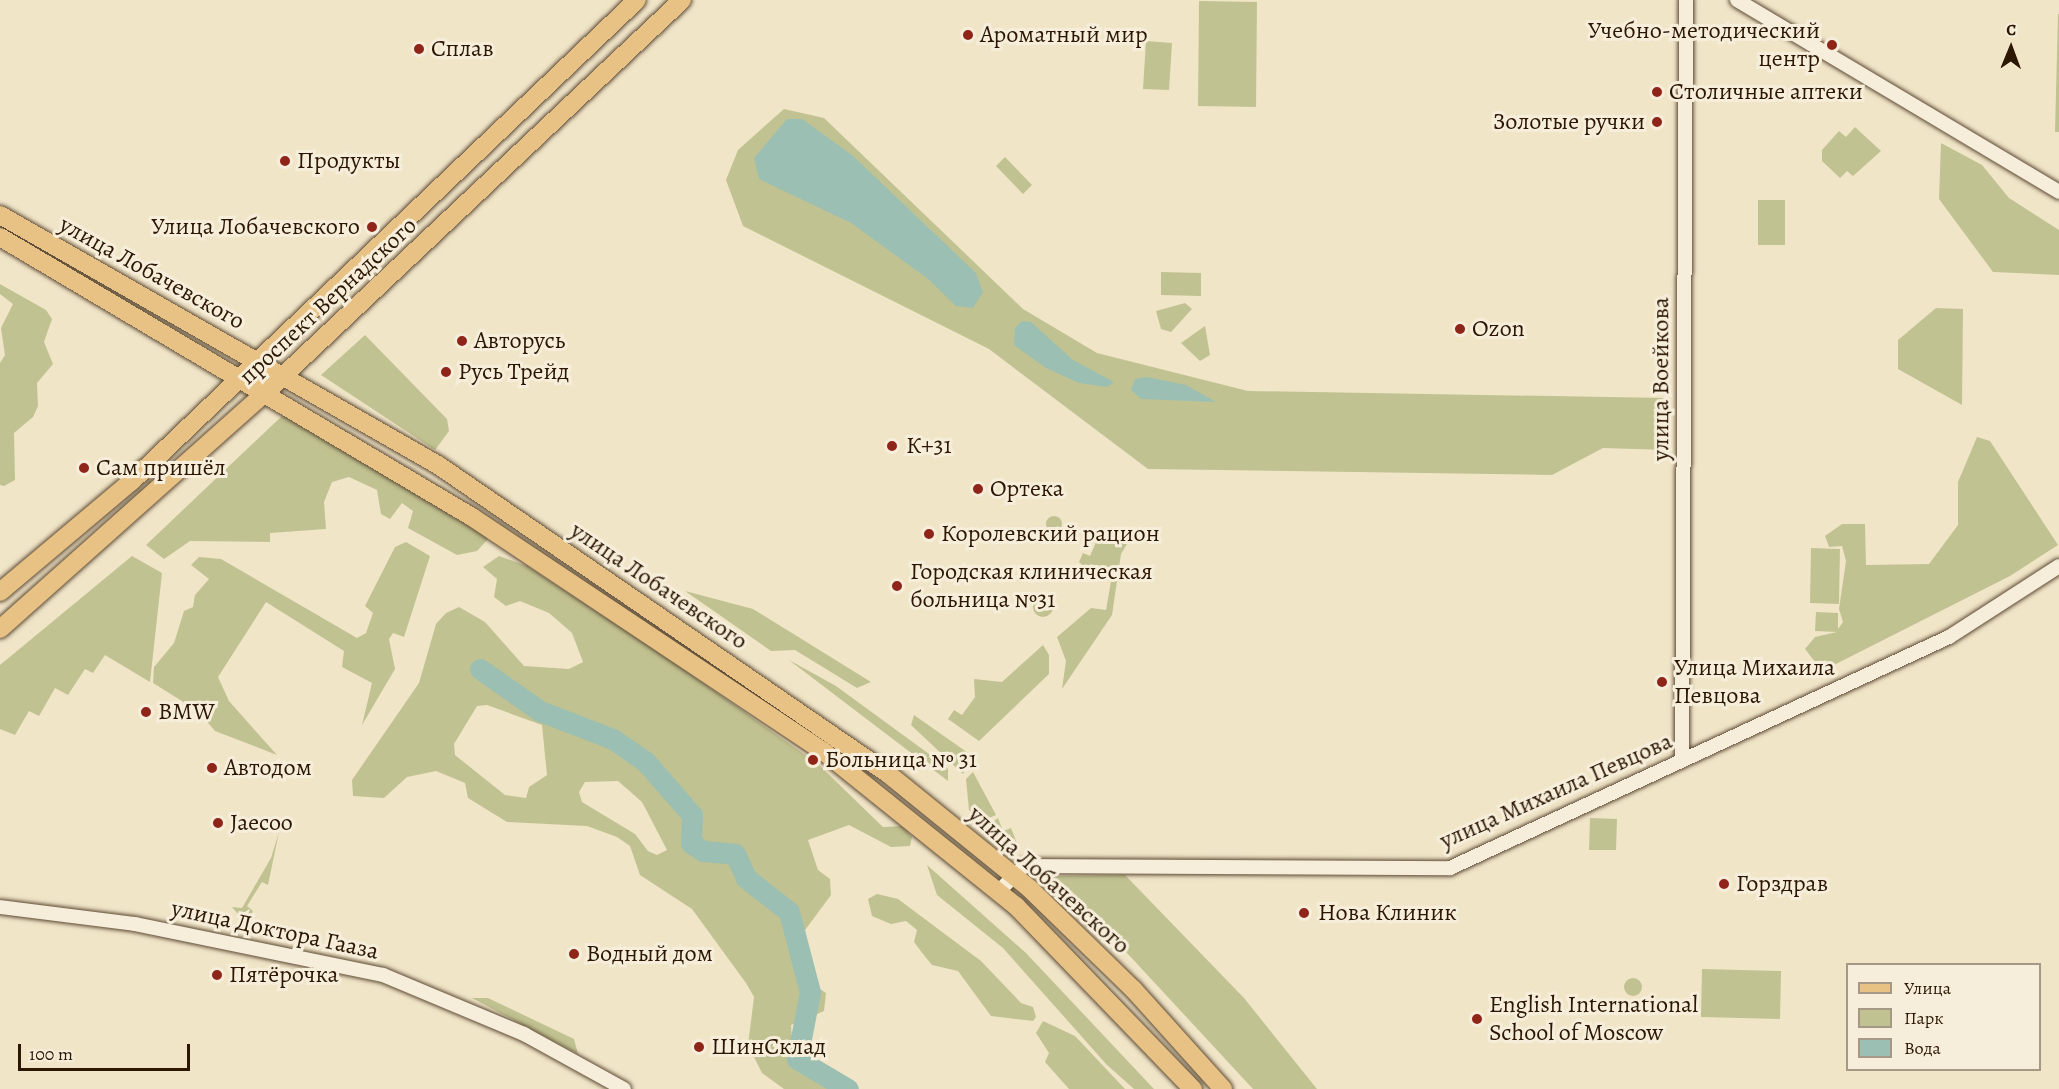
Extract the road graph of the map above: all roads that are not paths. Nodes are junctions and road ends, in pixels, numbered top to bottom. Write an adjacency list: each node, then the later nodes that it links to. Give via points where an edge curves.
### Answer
1 (637, 0): 8 (main road, проспект Вернадского)
2 (682, 0): 9 (main road, проспект Вернадского)
3 (1686, 0): 15 (street, улица Воейкова)
4 (1737, 0): 5 (street)
5 (2059, 192)
6 (0, 215): 8 (main road, улица Лобачевского)
7 (0, 237): 10 (main road, улица Лобачевского)
8 (258, 358): 9 (main road, улица Лобачевского); 10 (main road, проспект Вернадского)
9 (285, 374): 11 (main road, проспект Вернадского); 16 (main road, улица Лобачевского, via 471,487 769,689 887,773)
10 (238, 377): 11 (main road, улица Лобачевского); 13 (main road, проспект Вернадского, via 132,481)
11 (265, 393): 14 (main road, проспект Вернадского); 17 (main road, улица Лобачевского, via 472,517 777,719)
12 (2059, 566): 15 (street, улица Михаила Певцова, via 1977,623)
13 (0, 592)
14 (0, 629)
15 (1682, 758): 16 (street, улица Михаила Певцова, via 1450,868 1033,866)
16 (1012, 874): 17 (street); 21 (main road, улица Лобачевского, via 1133,989)
17 (999, 891): 20 (main road, улица Лобачевского)
18 (0, 907): 19 (street, улица Доктора Гааза, via 135,924 383,975 525,1034)
19 (624, 1089)
20 (1193, 1089)
21 (1223, 1089)

